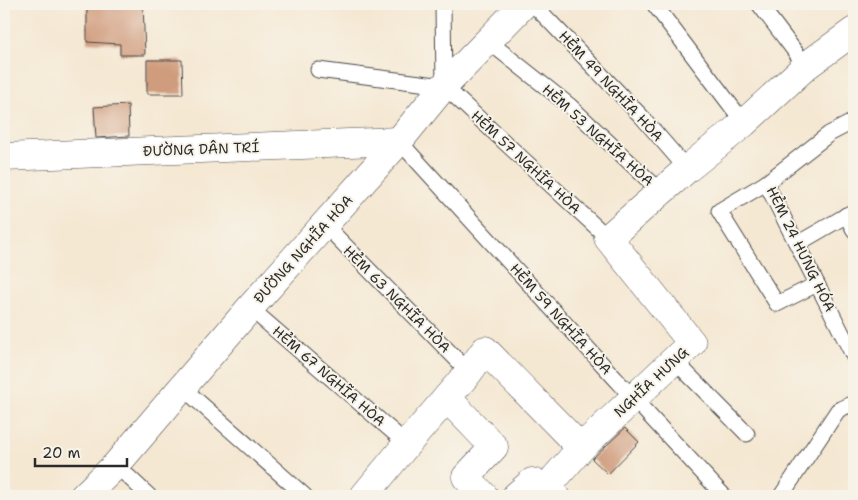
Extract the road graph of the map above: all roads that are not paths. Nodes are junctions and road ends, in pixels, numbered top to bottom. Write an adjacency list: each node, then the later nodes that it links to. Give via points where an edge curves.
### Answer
1 (443, 4): 10 (lane)
2 (524, 4): 7 (street, ĐƯỜNG NGHĨA HÒA)
3 (533, 4): 15 (lane, HẺM 49 NGHĨA HÒA, via 642,117)
4 (654, 4): 12 (lane)
5 (759, 4): 8 (lane)
6 (854, 31): 8 (street)
7 (488, 41): 10 (street, ĐƯỜNG NGHĨA HÒA); 17 (lane, HẺM 53 NGHĨA HÒA, via 570,106)
8 (806, 66): 12 (street)
9 (318, 70): 10 (lane)
10 (444, 86): 13 (street, ĐƯỜNG NGHĨA HÒA); 21 (lane, HẺM 57 NGHĨA HÒA)
11 (854, 122): 16 (lane, HẺM 24 HƯNG HÓA, via 829,134)
12 (744, 123): 15 (street)
13 (399, 142): 14 (street, ĐƯỜNG DÂN TRÍ); 19 (street, ĐƯỜNG NGHĨA HÒA); 30 (lane, HẺM 59 NGHĨA HÒA)
14 (4, 157)
15 (687, 169): 17 (street)
16 (766, 183): 22 (lane, HẺM 24 HƯNG HÓA); 23 (lane, via 719,211 777,304)
17 (661, 192): 21 (street)
18 (850, 213): 20 (lane); 22 (lane)
19 (324, 225): 24 (street, ĐƯỜNG NGHĨA HÒA); 27 (lane, HẺM 63 NGHĨA HÒA)
20 (854, 230)
21 (608, 238): 26 (street, NGHĨA HƯNG, via 692,343)
22 (796, 244): 23 (lane, HẺM 24 HƯNG HÓA)
23 (817, 284): 25 (lane, HẺM 24 HƯNG HÓA)
24 (250, 308): 28 (street, ĐƯỜNG NGHĨA HÒA); 33 (lane, HẺM 67 NGHĨA HÒA)
25 (854, 356)
26 (674, 360): 30 (street, NGHĨA HƯNG); 32 (lane)
27 (469, 372): 29 (street); 34 (street, via 485,350)
28 (183, 388): 35 (street, ĐƯỜNG NGHĨA HÒA); 39 (lane)
29 (447, 398): 33 (street); 41 (street, via 494,447 466,477)
30 (633, 398): 34 (street, NGHĨA HƯNG); 43 (lane, HẺM 59 NGHĨA HÒA)
31 (854, 403): 44 (lane, via 838,410)
32 (747, 434)
33 (407, 444): 40 (street)
34 (582, 448): 36 (street, NGHĨA HƯNG)
35 (116, 465): 37 (street, ĐƯỜNG NGHĨA HÒA); 38 (lane)
36 (551, 492): 42 (street, via 532,482)
37 (84, 496)
38 (148, 496)
39 (305, 496)
40 (364, 496)
41 (484, 496)
42 (516, 496)
43 (724, 496)
44 (781, 496)

